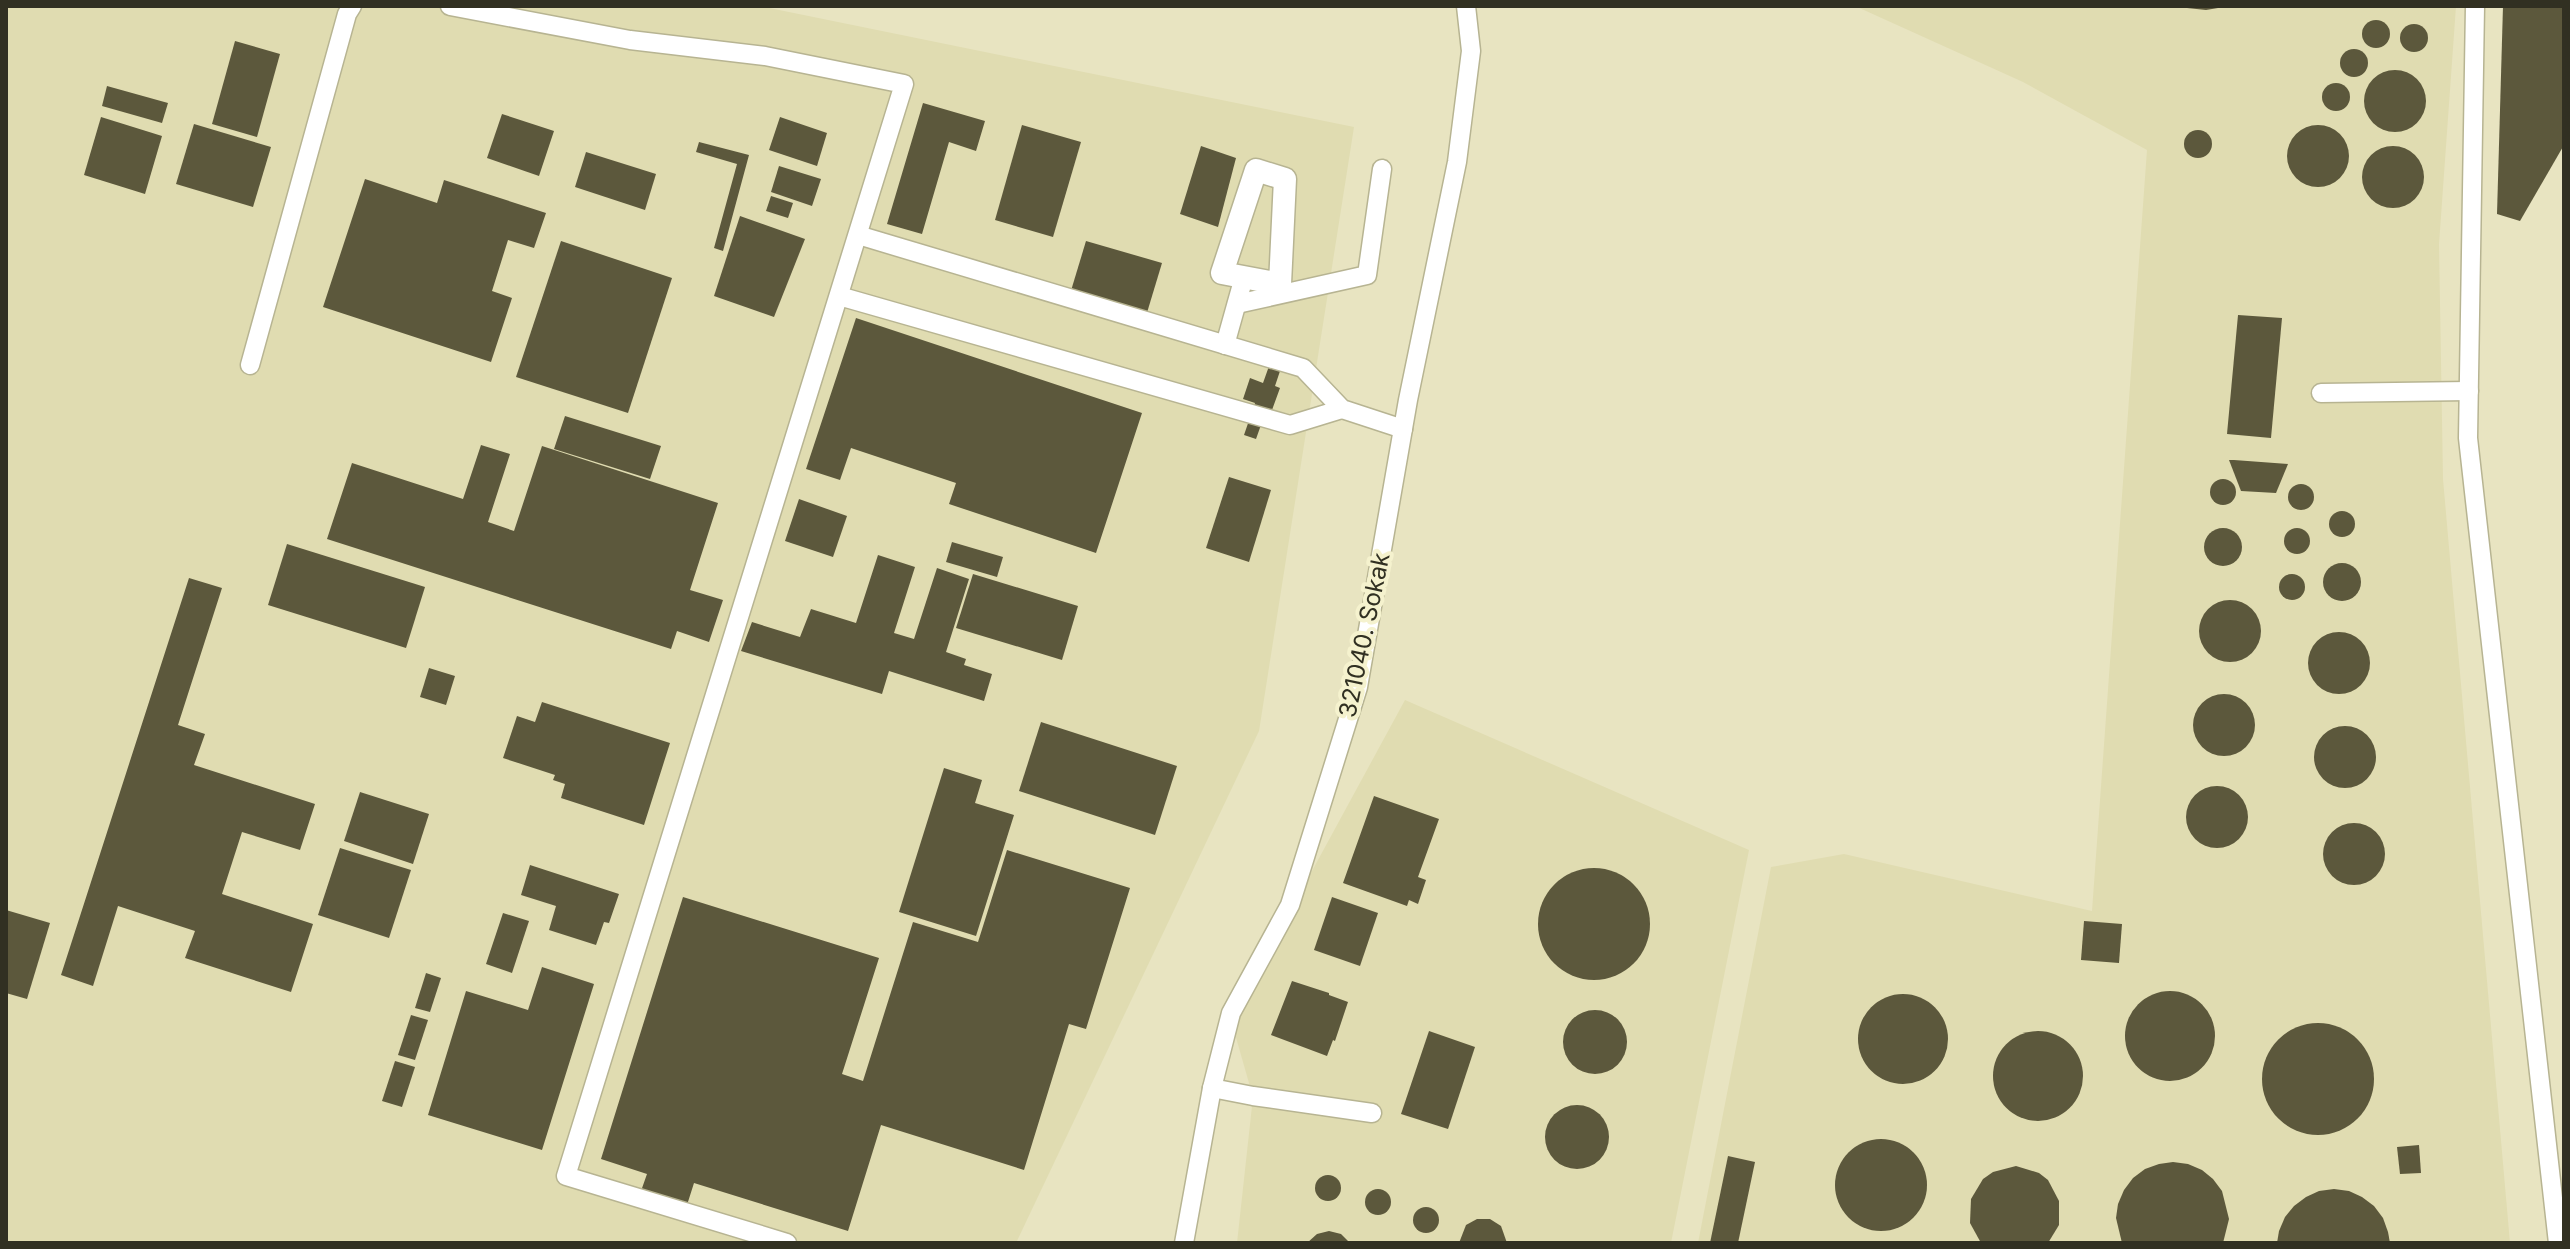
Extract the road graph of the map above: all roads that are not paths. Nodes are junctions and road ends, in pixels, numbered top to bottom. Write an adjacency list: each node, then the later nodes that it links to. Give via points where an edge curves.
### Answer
1 (352, 6): 11 (street)
2 (450, 6): 6 (street, via 630,40 765,56 904,84)
3 (1466, 6): 15 (street, 321040. Sokak, via 1471,51 1457,162)
4 (2475, 6): 12 (street)
5 (1382, 169): 9 (street, via 1367,275)
6 (858, 235): 8 (street); 10 (street)
7 (1244, 277): 7 (street, via 1280,284 1285,179 1256,170 1222,273); 9 (street)
8 (839, 296): 14 (street, via 1290,425); 18 (street, via 566,1176)
9 (1237, 304): 10 (street)
10 (1225, 345): 14 (street, via 1303,368)
11 (250, 365)
12 (2469, 391): 13 (street); 20 (street, via 2468,438)
13 (2321, 393)
14 (1342, 409): 15 (street)
15 (1403, 429): 16 (street, 321040. Sokak, via 1358,687 1290,905 1231,1013)
16 (1212, 1088): 17 (street); 19 (street, 321040. Sokak)
17 (1372, 1113)
18 (787, 1243)
19 (1184, 1243)
20 (2558, 1243)

